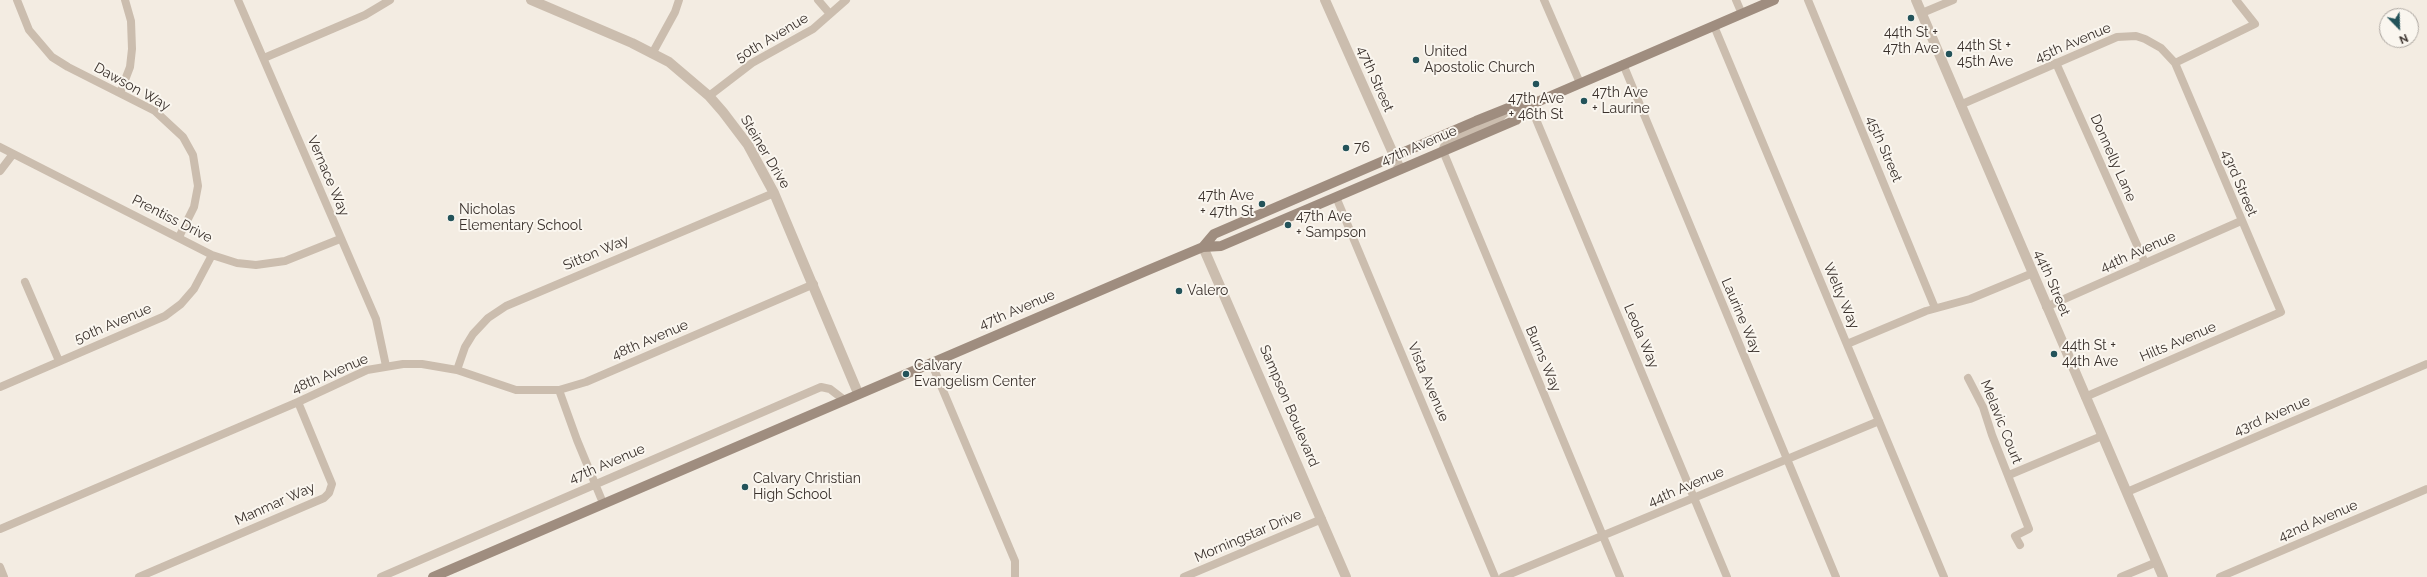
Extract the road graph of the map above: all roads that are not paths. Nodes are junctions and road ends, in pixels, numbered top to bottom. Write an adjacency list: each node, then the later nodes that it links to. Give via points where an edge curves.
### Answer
1 (17, 0): 27 (street, Dawson Way, via 29,30 52,57)
2 (125, 0): 27 (street, via 131,21 132,49 130,67)
3 (238, 0): 22 (street, Vernace Way)
4 (390, 0): 22 (street, via 365,15)
5 (530, 0): 21 (street, Steiner Drive)
6 (679, 0): 21 (street)
7 (818, 0): 18 (street)
8 (846, 0): 18 (street, 50th Avenue)
9 (1325, 0): 35 (street, 47th Street)
10 (1544, 0): 26 (street)
11 (1736, 0): 19 (street)
12 (1774, 0): 19 (main road, 47th Avenue)
13 (1808, 0): 50 (street, 45th Street)
14 (1916, 0): 17 (street, 44th Street)
15 (1953, 0): 17 (street)
16 (2236, 0): 24 (street, via 2255,24)
17 (1922, 13): 30 (street, 44th Street)
18 (830, 14): 28 (street, 50th Avenue, via 797,40 752,63)
19 (1742, 14): 20 (main road, 47th Avenue)
20 (1714, 26): 25 (main road, 47th Avenue); 52 (street, Welty Way)
21 (652, 54): 28 (street, Steiner Drive, via 669,62)
22 (264, 58): 42 (street, Vernace Way)
23 (2056, 63): 24 (street, 45th Avenue, via 2117,37 2136,36 2154,43); 30 (street, 45th Avenue); 45 (street, Donnelly Lane)
24 (2175, 63): 40 (street, 43rd Street)
25 (1623, 64): 26 (main road, 47th Avenue); 67 (street, Laurine Way)
26 (1580, 83): 29 (main road, 47th Avenue)
27 (120, 93): 41 (street, Dawson Way, via 164,116 183,137 193,155 198,176 197,197)
28 (709, 96): 38 (street, Steiner Drive, via 748,145)
29 (1530, 105): 31 (main road, 47th Avenue); 33 (main road, 47th Avenue, via 1516,120); 72 (street, Leola Way)
30 (1960, 105): 46 (street, 44th Street)
31 (1511, 107): 33 (street, via 1495,121 1447,142); 35 (main road, 47th Avenue)
32 (0, 147): 34 (street, Prentiss Drive)
33 (1443, 151): 36 (main road, 47th Avenue); 76 (street, Burns Way)
34 (13, 154): 37 (street); 41 (street, Prentiss Drive)
35 (1394, 156): 36 (street, 47th Street); 43 (main road, 47th Avenue, via 1214,234)
36 (1400, 169): 39 (main road, 47th Avenue)
37 (0, 171)
38 (774, 193): 48 (street, Steiner Drive); 57 (street, Sitton Way, via 506,306 488,318 473,334 465,347)
39 (1336, 197): 43 (main road, 47th Avenue, via 1221,246); 87 (street, Vista Avenue)
40 (2241, 221): 45 (street, 44th Avenue); 51 (street, 43rd Street)
41 (179, 237): 44 (street, Prentiss Drive)
42 (340, 239): 44 (street, Prentiss Drive, via 294,258 271,264 247,264); 56 (street, Vernace Way, via 376,319)
43 (1203, 247): 54 (main road, 47th Avenue); 74 (street, Sampson Boulevard)
44 (212, 255): 53 (street, 50th Avenue, via 194,289 173,310 156,320)
45 (2145, 264): 49 (street, 44th Avenue)
46 (2033, 273): 49 (street, 44th Street); 50 (street, via 1970,299)
47 (25, 282): 53 (street)
48 (814, 284): 60 (street, 48th Avenue, via 586,382); 61 (street, Steiner Drive)
49 (2046, 307): 62 (street, 44th Street)
50 (1936, 308): 52 (street)
51 (2281, 312): 62 (street, Hilts Avenue)
52 (1847, 344): 65 (street, Welty Way)
53 (59, 361): 59 (street, 50th Avenue)
54 (932, 362): 61 (main road, 47th Avenue); 84 (street, via 1015,561)
55 (2427, 364): 71 (street, 43rd Avenue)
56 (386, 366): 57 (street, 48th Avenue, via 422,364); 64 (street, 48th Avenue, via 358,373)
57 (457, 370): 60 (street, 48th Avenue, via 516,390)
58 (1968, 378): 68 (street, Melavic Court, via 1983,407)
59 (0, 387)
60 (559, 390): 69 (street)
61 (858, 393): 63 (main road, 47th Avenue)
62 (2085, 397): 66 (street, 44th Street)
63 (843, 400): 69 (street, 47th Avenue, via 830,389 821,387); 73 (main road, 47th Avenue)
64 (298, 402): 75 (street, 48th Avenue); 81 (street, Manmar Way, via 332,484 329,493 324,498)
65 (1879, 421): 67 (street, 44th Avenue); 92 (street, Welty Way)
66 (2102, 436): 68 (street); 71 (street, 44th Street)
67 (1787, 459): 72 (street, 44th Avenue); 91 (street, Laurine Way)
68 (2009, 475): 77 (street, Melavic Court, via 2029,529 2015,536)
69 (595, 485): 73 (street); 82 (street, 47th Avenue)
70 (2427, 489): 95 (street, 42nd Avenue)
71 (2127, 492): 78 (street, 44th Street)
72 (1695, 497): 76 (street, 44th Avenue); 90 (street, Leola Way)
73 (603, 503): 83 (main road, 47th Avenue)
74 (1322, 519): 85 (street, Morningstar Drive); 86 (street, Sampson Boulevard)
75 (0, 529)
76 (1603, 536): 88 (street, 44th Avenue); 89 (street, Burns Way)
77 (2020, 546)
78 (2157, 562): 93 (street); 94 (street, 44th Street)
79 (0, 567): 80 (street)
80 (4, 577)
81 (139, 577)
82 (381, 577)
83 (433, 577)
84 (1016, 577)
85 (1184, 577)
86 (1346, 577)
87 (1496, 577)
88 (1503, 577)
89 (1620, 577)
90 (1727, 577)
91 (1836, 577)
92 (1944, 577)
93 (2121, 577)
94 (2163, 577)
95 (2220, 577)

